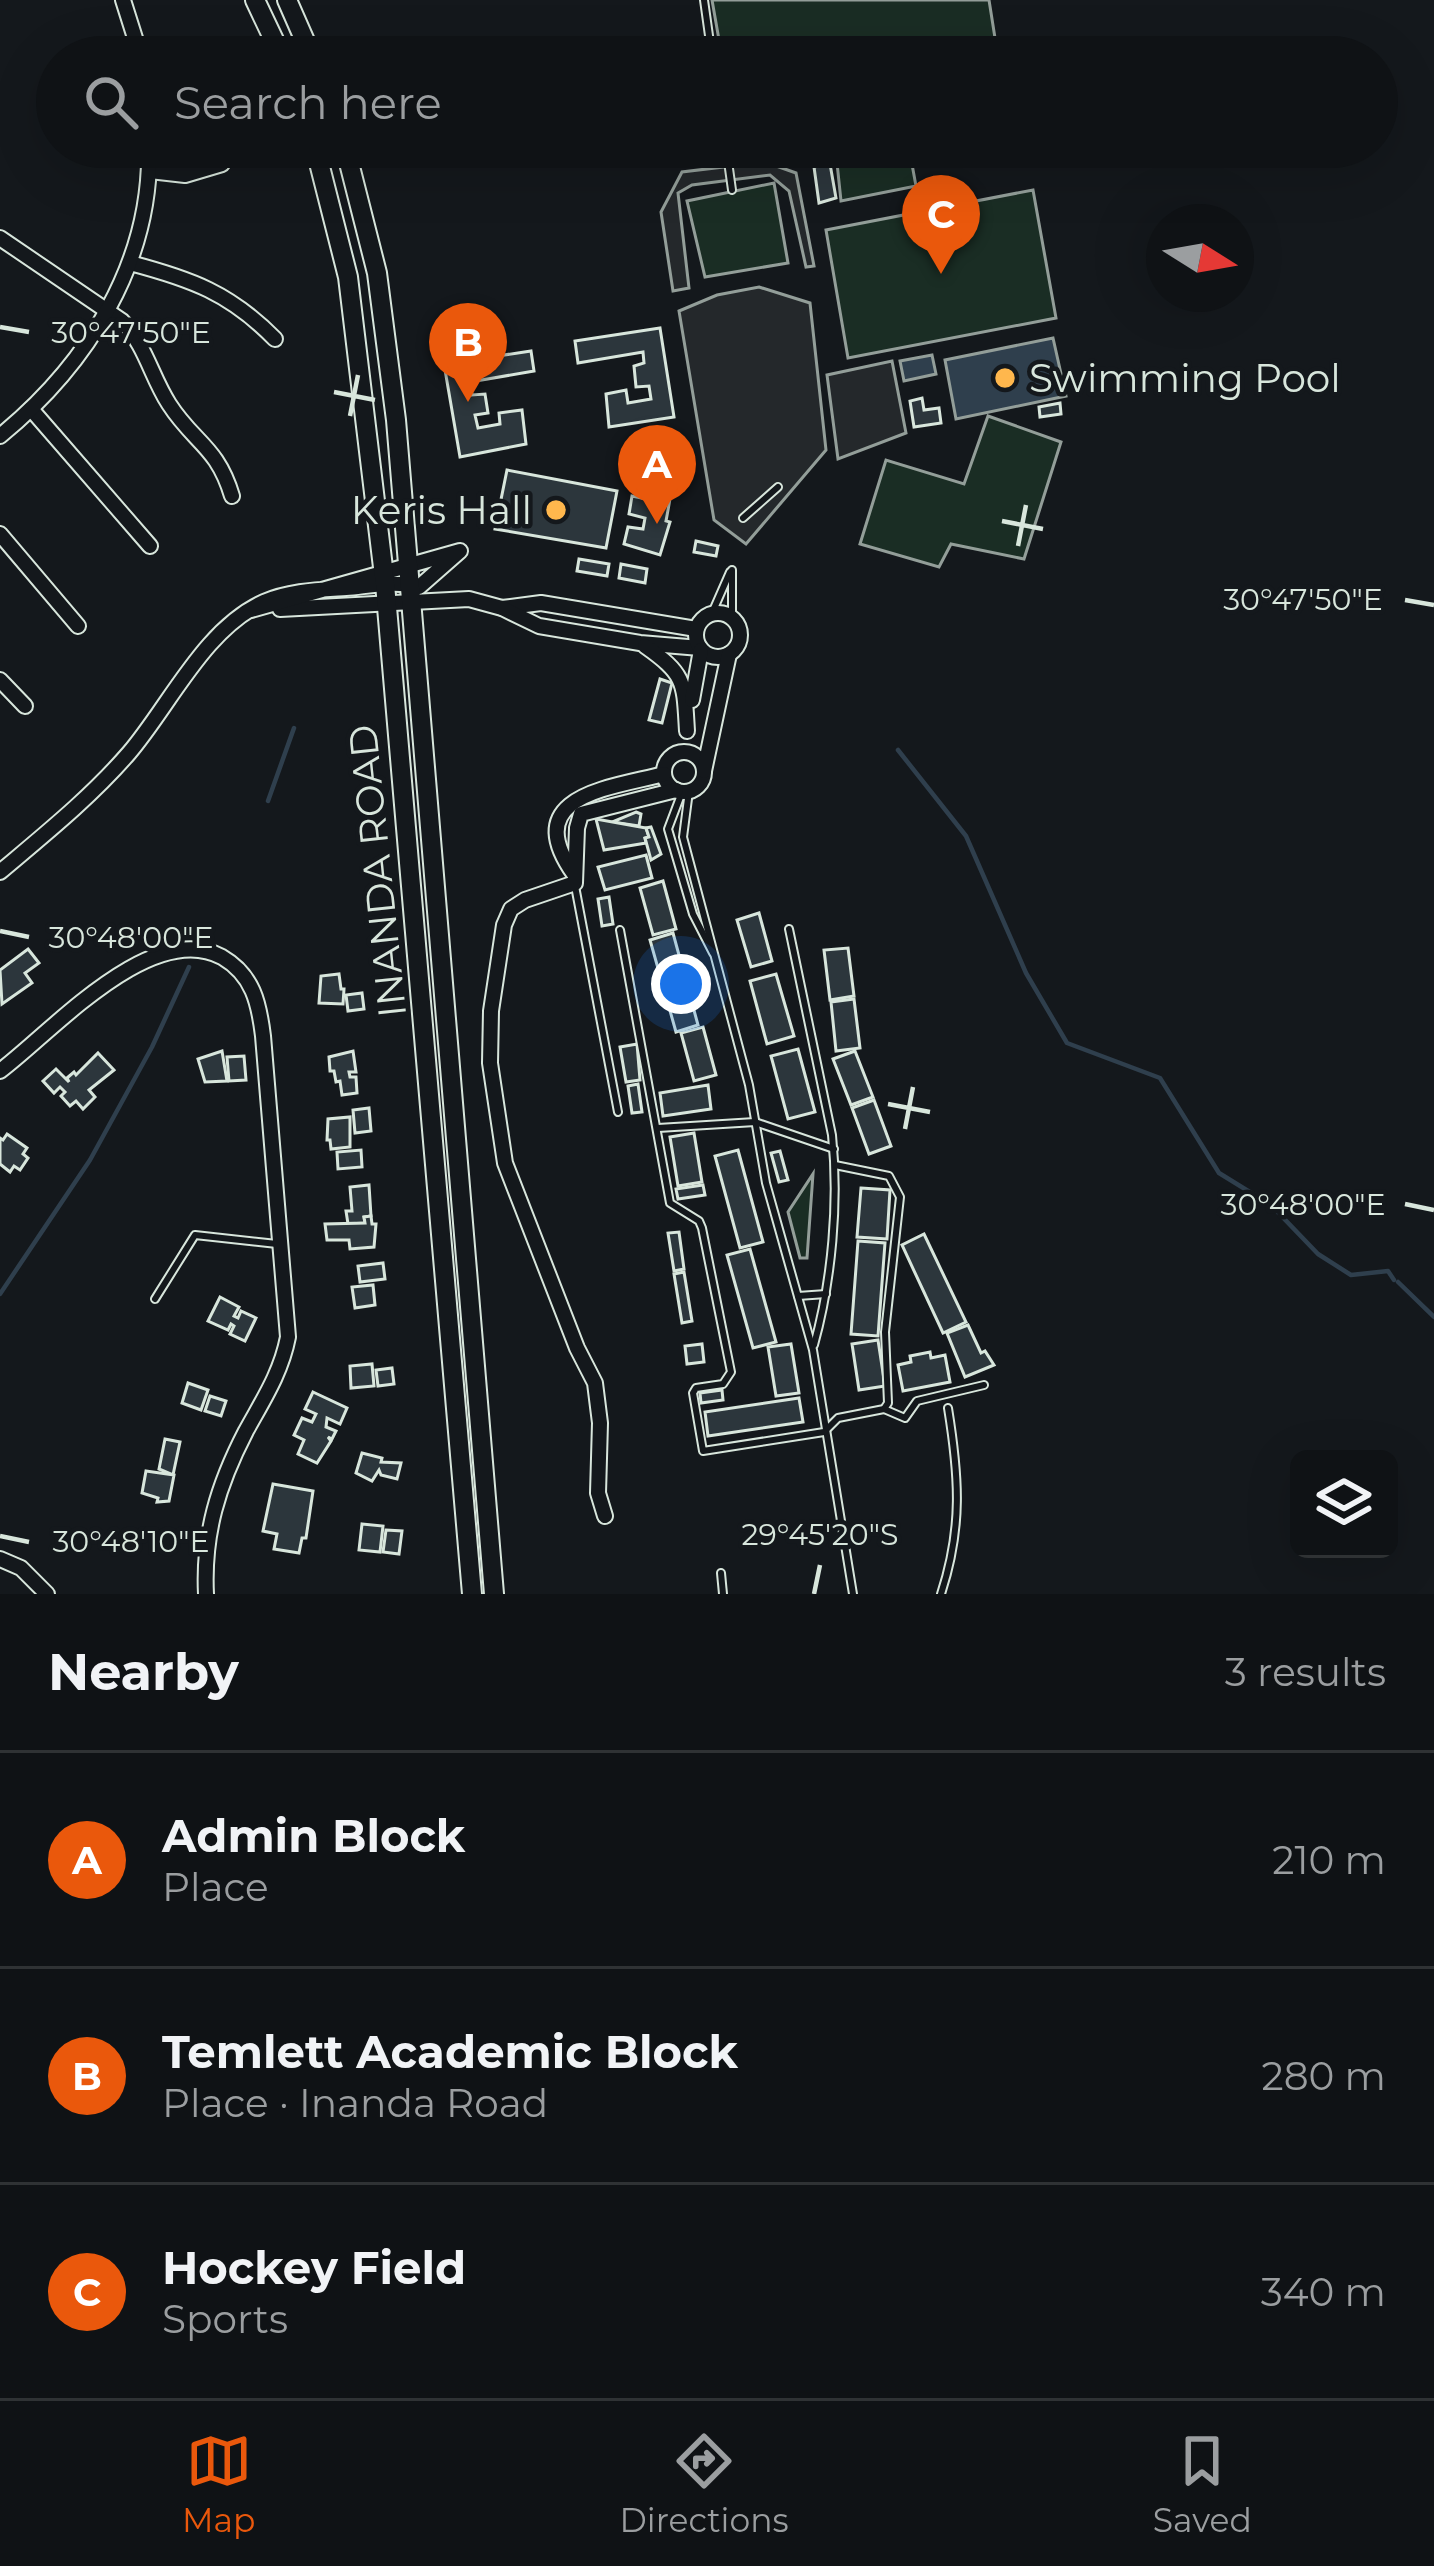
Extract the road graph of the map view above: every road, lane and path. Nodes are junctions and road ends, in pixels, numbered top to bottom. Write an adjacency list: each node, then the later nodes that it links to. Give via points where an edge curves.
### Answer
1 (123, 0): 5 (street)
2 (255, 0): 6 (main road)
3 (287, 0): 7 (main road)
4 (704, 0): 8 (lane)
5 (134, 36)
6 (271, 36)
7 (303, 36)
8 (709, 36)
9 (150, 168): 14 (street)
10 (208, 168): 14 (street)
11 (320, 168): 27 (main road, INANDA ROAD, via 351,298)
12 (351, 168): 28 (main road, INANDA ROAD, via 386,326)
13 (729, 168): 15 (lane)
14 (150, 171): 17 (street)
15 (732, 190)
16 (0, 238): 18 (street)
17 (130, 262): 18 (street); 19 (street, via 189,278 237,304)
18 (109, 312): 20 (street); 23 (street, via 141,342 169,404 223,465)
19 (275, 339)
20 (31, 409): 21 (street); 26 (street)
21 (0, 436)
22 (778, 488): 24 (lane)
23 (232, 496)
24 (743, 518)
25 (0, 534): 33 (street)
26 (150, 546)
27 (385, 584): 28 (street); 30 (street, via 293,594); 72 (main road, INANDA ROAD)
28 (410, 584): 30 (street, via 419,587 460,551); 73 (main road, INANDA ROAD)
29 (502, 608): 30 (street, via 469,599); 34 (street, via 541,603); 35 (street, via 538,626)
30 (251, 610): 47 (street, via 209,649 105,779)
31 (712, 613): 32 (street); 32 (lane, via 731,570); 34 (street)
32 (732, 618): 37 (street, via 740,637)
33 (78, 626)
34 (696, 629): 36 (street)
35 (640, 643): 36 (street); 40 (street, via 680,675)
36 (700, 649): 37 (street); 40 (street)
37 (728, 654): 42 (street)
38 (0, 680): 39 (street)
39 (25, 706)
40 (687, 730): 41 (street)
41 (684, 752): 42 (street); 43 (street)
42 (704, 771): 44 (street, via 700,784)
43 (664, 774): 44 (street); 48 (street, via 568,803 560,845)
44 (682, 791): 45 (lane); 46 (lane); 48 (street, via 581,814)
45 (683, 837): 46 (lane); 51 (lane)
46 (670, 838): 51 (lane)
47 (0, 872)
48 (574, 878): 53 (lane); 67 (street, via 525,900 504,925 490,1063 506,1163 595,1383)
49 (789, 929): 56 (lane)
50 (620, 930): 55 (lane)
51 (715, 956): 54 (lane)
52 (0, 1071): 58 (street, via 142,960 184,948 234,964 259,1005)
53 (618, 1112)
54 (755, 1122): 55 (lane); 56 (lane); 60 (lane)
55 (658, 1128): 66 (lane, via 670,1203 702,1228 731,1372 723,1384 693,1393 703,1451)
56 (834, 1149): 57 (lane)
57 (835, 1165): 59 (lane); 65 (lane, via 889,1176 900,1197)
58 (281, 1245): 61 (lane, via 195,1235); 71 (street, via 284,1358 215,1501)
59 (826, 1294): 60 (lane); 62 (lane)
60 (797, 1295): 62 (lane)
61 (155, 1299)
62 (813, 1350): 66 (lane)
63 (984, 1385): 65 (lane, via 917,1401 904,1418)
64 (947, 1408): 76 (lane, via 959,1478)
65 (884, 1409): 66 (lane, via 838,1418)
66 (824, 1432): 75 (lane)
67 (604, 1516)
68 (0, 1559): 70 (street)
69 (721, 1573): 74 (lane)
70 (47, 1594)
71 (206, 1594)
72 (472, 1594)
73 (494, 1594)
74 (724, 1594)
75 (853, 1594)
76 (941, 1594)

